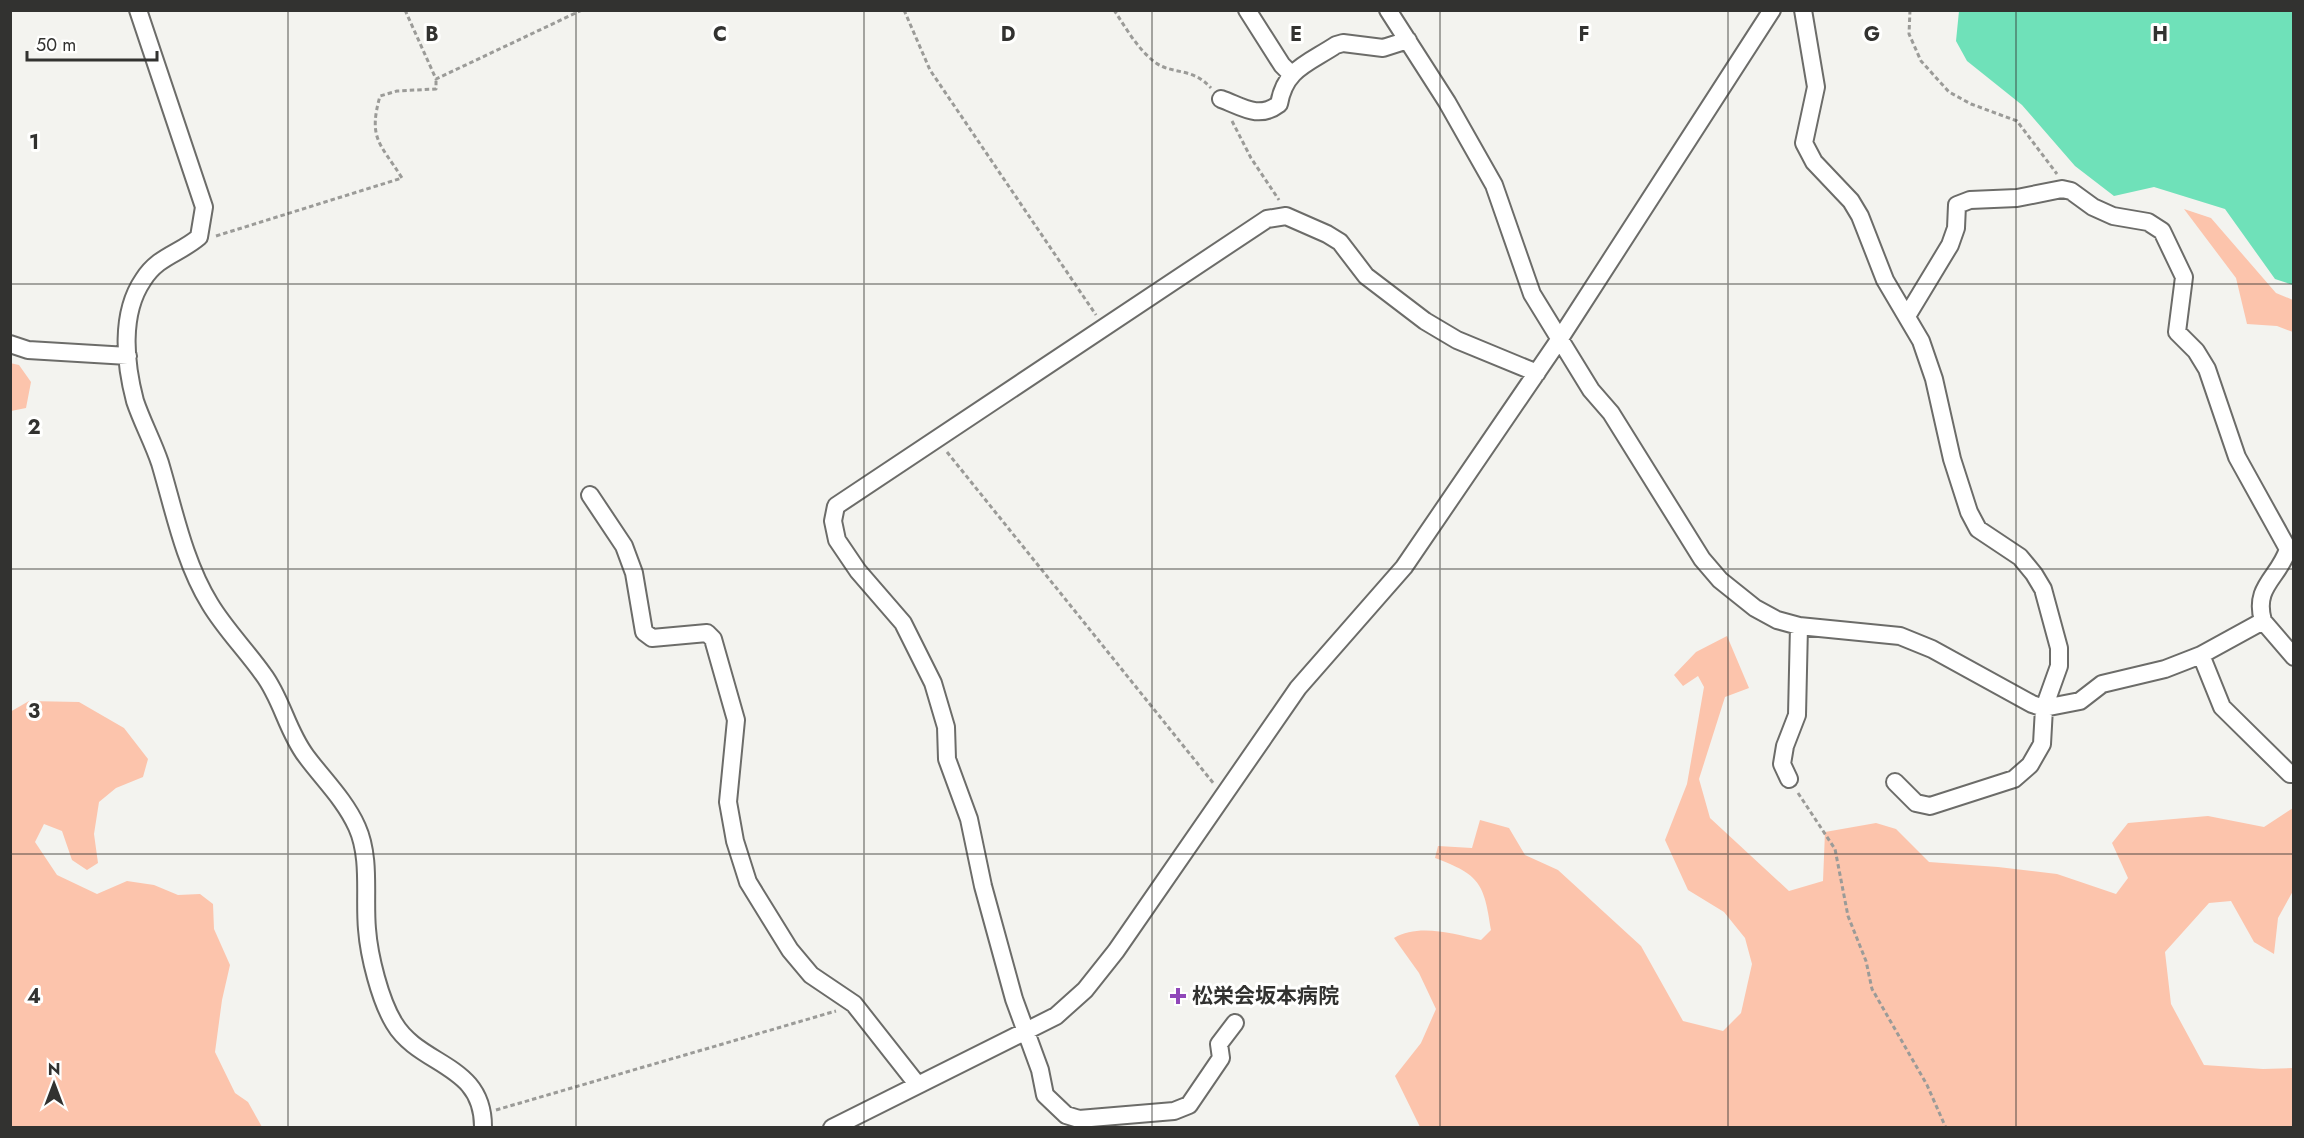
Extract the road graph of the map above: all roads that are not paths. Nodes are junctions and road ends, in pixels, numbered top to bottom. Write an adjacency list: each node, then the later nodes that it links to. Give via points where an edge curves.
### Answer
1 (138, 10): 12 (street, via 204,207 199,237 162,258 143,280 130,308)
2 (1246, 10): 7 (street)
3 (1388, 10): 6 (street)
4 (1772, 10): 10 (street)
5 (1803, 10): 9 (street, via 1816,87 1804,143 1814,162 1860,216 1884,280)
6 (1408, 40): 7 (street, via 1383,48 1343,43); 10 (street, via 1494,185 1532,294)
7 (1291, 74): 8 (street, via 1283,84 1279,104 1271,110 1244,111)
8 (1221, 99)
9 (1907, 316): 15 (street, via 1950,245 1957,205 1970,200 2017,198 2062,189 2113,216 2148,222 2162,231 2184,277 2177,332 2207,369 2237,457 2288,549 2284,563 2262,592 2259,607); 19 (street, via 1921,341 1934,379 1969,512 1978,529 2020,557 2043,589 2059,648 2059,666)
10 (1559, 339): 13 (street); 16 (street, via 1591,390 1611,413 1702,559 1720,580 1755,608)
11 (10, 344): 12 (street, via 28,350)
12 (128, 356): 26 (street, via 135,400 159,460 189,561 209,604 263,673 293,737 343,802 358,829 364,851 367,932 383,1002 395,1026 412,1043 465,1078 476,1095)
13 (1537, 373): 24 (street, via 1404,567 1298,688 1116,951 1085,990 1056,1016); 24 (street, via 1458,340 1425,321 1366,276 1340,242 1286,216 1267,219 836,506 833,521 837,540 903,623 933,683 946,727 947,759 969,819 986,897)
14 (590, 495): 25 (street, via 624,546 634,573 644,632 652,638 707,633 713,639 736,720 728,802 748,882 790,950 811,975 854,1004)
15 (2263, 621): 17 (street); 18 (street)
16 (1799, 626): 19 (street, via 1900,636); 21 (street, via 1797,715 1782,764)
17 (2200, 655): 19 (street, via 2165,669 2102,684 2080,701); 20 (street, via 2222,707)
18 (2294, 657)
19 (2044, 708): 22 (street, via 2042,744 2030,765 2014,779 1930,806 1916,803)
20 (2294, 774)
21 (1789, 779)
22 (1895, 782)
23 (1235, 1023): 27 (street, via 1219,1044 1221,1058 1189,1105 1174,1111)
24 (1026, 1031): 25 (street); 27 (street, via 1046,1095)
25 (917, 1083): 28 (street)
26 (483, 1121)
27 (1079, 1123)
28 (832, 1128)

